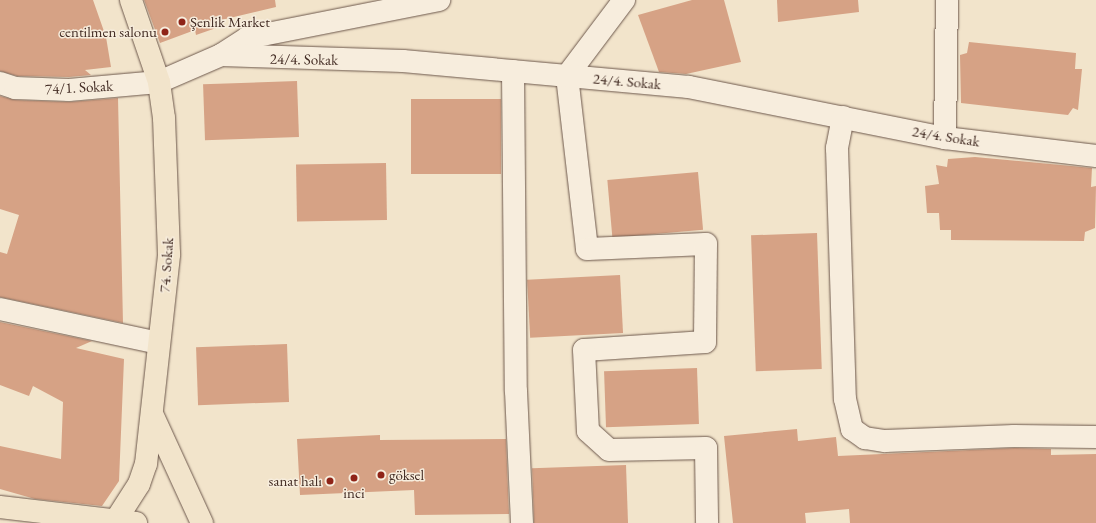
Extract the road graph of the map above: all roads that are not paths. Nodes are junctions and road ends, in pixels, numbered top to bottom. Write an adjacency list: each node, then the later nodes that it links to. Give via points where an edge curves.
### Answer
1 (131, 0): 8 (main road, 74. Sokak)
2 (439, 0): 5 (street, via 247,38)
3 (624, 0): 7 (street)
4 (947, 0): 11 (street)
5 (221, 55): 6 (street, 24/4. Sokak, via 403,61); 8 (street, 24/4. Sokak)
6 (513, 71): 7 (street, 24/4. Sokak); 20 (street, via 516,391)
7 (567, 76): 10 (street, 24/4. Sokak, via 689,87); 21 (street, via 587,249 706,244 705,342 584,350 588,431 609,450 706,448)
8 (159, 82): 9 (street, 74/1. Sokak, via 69,90 15,88); 14 (main road, 74. Sokak, via 164,118 169,254)
9 (0, 83)
10 (843, 117): 11 (street, 24/4. Sokak); 16 (street, via 838,156 844,399 852,428 866,438 885,441 1014,436)
11 (945, 138): 12 (street, 24/4. Sokak)
12 (1096, 156)
13 (0, 308): 14 (street)
14 (158, 344): 15 (main road, 74. Sokak)
15 (153, 416): 18 (main road, via 140,484); 19 (main road, 74. Sokak)
16 (1096, 437)
17 (0, 507): 18 (main road)
18 (122, 522)
19 (202, 523)
20 (522, 523)
21 (707, 523)

